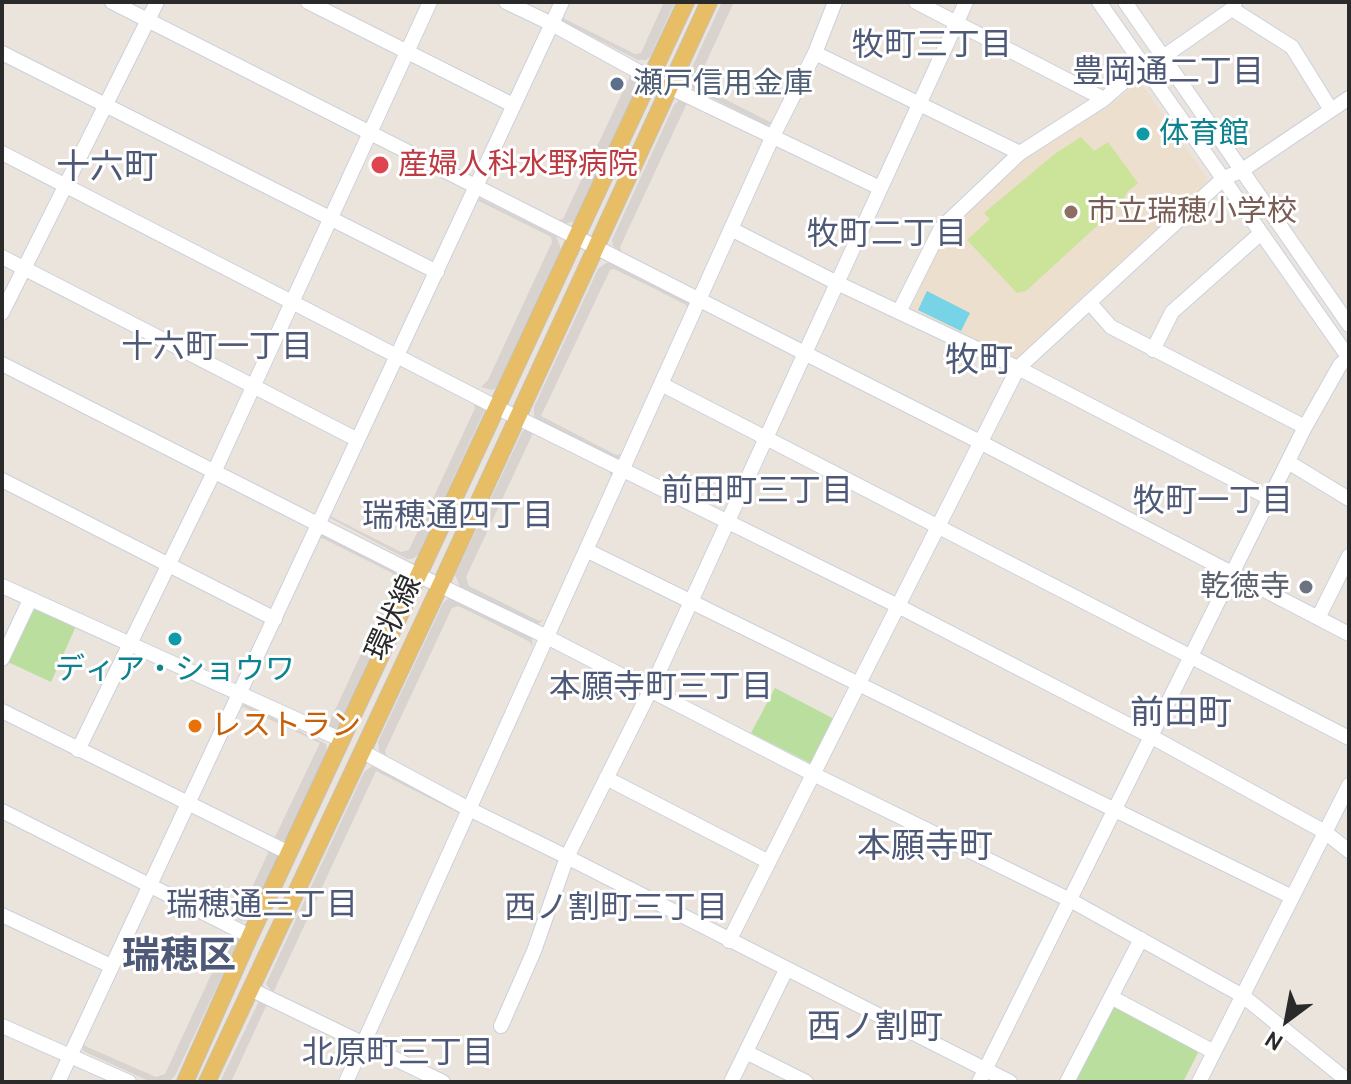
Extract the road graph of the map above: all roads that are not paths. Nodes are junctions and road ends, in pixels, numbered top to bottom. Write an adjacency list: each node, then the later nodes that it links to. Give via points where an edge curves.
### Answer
1 (112, 2): 15 (street)
2 (157, 2): 15 (street)
3 (308, 2): 18 (street)
4 (430, 2): 18 (street)
5 (506, 2): 17 (street)
6 (562, 2): 17 (street)
7 (686, 2): 23 (main road, 環状線)
8 (709, 2): 24 (main road, 環状線)
9 (835, 2): 20 (street)
10 (916, 2): 16 (street)
11 (966, 2): 16 (street)
12 (1099, 2): 22 (street)
13 (1125, 2): 21 (street)
14 (1233, 6): 21 (street); 29 (street, via 1292,47)
15 (148, 20): 26 (street); 30 (street)
16 (956, 22): 25 (street); 28 (street)
17 (552, 24): 23 (street); 27 (street)
18 (407, 52): 27 (street); 30 (street)
19 (2, 53): 26 (street)
20 (815, 53): 28 (street); 31 (street)
21 (1163, 57): 34 (street)
22 (1143, 65): 25 (street); 35 (street)
23 (650, 78): 24 (street); 42 (main road, 環状線)
24 (669, 87): 31 (street); 43 (main road, 環状線)
25 (1104, 99): 33 (street)
26 (105, 105): 36 (street); 39 (street)
27 (513, 105): 37 (street)
28 (919, 105): 33 (street); 38 (street)
29 (1343, 107): 34 (street)
30 (370, 132): 37 (street); 39 (street)
31 (772, 138): 38 (street); 40 (street)
32 (2, 153): 36 (street)
33 (1020, 153): 51 (street, via 941,228)
34 (1241, 171): 35 (street); 53 (street)
35 (1224, 178): 41 (street); 50 (street)
36 (65, 184): 45 (street); 48 (street)
37 (477, 186): 42 (street); 46 (street)
38 (880, 188): 47 (street)
39 (329, 218): 46 (street); 48 (street)
40 (731, 229): 47 (street); 49 (street)
41 (1261, 233): 54 (street, via 1172,312); 57 (street)
42 (576, 236): 43 (street); 62 (main road, 環状線)
43 (597, 246): 49 (street); 63 (main road, 環状線)
44 (2, 257): 45 (street)
45 (23, 268): 52 (street); 61 (street)
46 (437, 272): 55 (street)
47 (837, 283): 51 (street); 56 (street)
48 (292, 300): 55 (street); 61 (street)
49 (698, 301): 56 (street); 60 (street)
50 (1089, 302): 54 (street, via 1111,327); 59 (street)
51 (899, 312): 59 (street)
52 (2, 313)
53 (1349, 325)
54 (1153, 350): 64 (street)
55 (397, 355): 62 (street); 66 (street)
56 (805, 355): 65 (street); 67 (street)
57 (1349, 358): 64 (street)
58 (2, 364): 70 (street)
59 (1018, 368): 67 (street); 72 (street)
60 (661, 384): 65 (street); 69 (street)
61 (252, 385): 66 (street); 70 (street)
62 (496, 407): 63 (street); 81 (main road, 環状線)
63 (517, 417): 69 (street); 82 (main road, 環状線)
64 (1305, 427): 68 (street)
65 (766, 438): 74 (street); 76 (street)
66 (356, 439): 75 (street)
67 (980, 442): 76 (street); 80 (street)
68 (1288, 462): 72 (street); 73 (street)
69 (622, 470): 74 (street); 77 (street)
70 (214, 472): 75 (street); 79 (street)
71 (2, 480): 79 (street)
72 (1271, 499): 80 (street)
73 (1349, 499)
74 (728, 522): 85 (street); 86 (street)
75 (319, 525): 81 (street); 88 (street)
76 (938, 527): 86 (street); 92 (street)
77 (586, 550): 85 (street); 90 (street)
78 (1349, 556): 87 (street)
79 (169, 565): 88 (street); 91 (street)
80 (1234, 573): 87 (street); 92 (street)
81 (420, 576): 82 (street); 100 (main road, 環状線)
82 (441, 584): 90 (street); 102 (main road, 環状線)
83 (2, 586): 84 (street)
84 (30, 600): 91 (street); 93 (street)
85 (691, 602): 94 (street); 95 (street)
86 (898, 606): 94 (street); 98 (street)
87 (1318, 618): 89 (street)
88 (275, 619): 96 (street)
89 (1349, 634)
90 (545, 636): 95 (street); 107 (street)
91 (130, 646): 96 (street); 101 (street)
92 (1191, 657): 98 (street); 99 (street)
93 (2, 659)
94 (859, 684): 103 (street); 108 (street)
95 (650, 691): 103 (street); 104 (street)
96 (239, 696): 100 (street); 106 (street)
97 (2, 711): 101 (street)
98 (1152, 737): 108 (street); 110 (street)
99 (1349, 738)
100 (342, 740): 112 (main road, 環状線)
101 (78, 750): 106 (street)
102 (363, 752): 107 (street); 124 (main road, 環状線)
103 (813, 774): 114 (street); 117 (street)
104 (606, 778): 113 (street); 114 (street)
105 (1349, 785): 110 (street)
106 (189, 802): 112 (street); 115 (street)
107 (469, 809): 113 (street); 129 (street)
108 (1115, 810): 116 (street); 117 (street)
109 (2, 811): 115 (street)
110 (1325, 832): 111 (street); 116 (street)
111 (1349, 851)
112 (289, 853): 119 (main road, 環状線)
113 (567, 857): 121 (street); 128 (street)
114 (769, 862): 121 (street)
115 (150, 885): 119 (street); 122 (street)
116 (1292, 897): 125 (street)
117 (1070, 900): 120 (street); 133 (street)
118 (2, 915): 122 (street)
119 (250, 936): 136 (main road, 環状線)
120 (1141, 939): 125 (street); 126 (street)
121 (729, 941): 123 (street)
122 (111, 966): 132 (street)
123 (786, 970): 130 (street); 133 (street)
124 (250, 989): 129 (street); 137 (main road, 環状線)
125 (1243, 996): 131 (street); 145 (street)
126 (1111, 997): 131 (street); 143 (street)
127 (2, 1026): 132 (street)
128 (501, 1026)
129 (362, 1042): 138 (street); 139 (street)
130 (746, 1052): 140 (street); 141 (street)
131 (1214, 1052): 144 (street)
132 (69, 1057): 134 (street); 135 (street)
133 (982, 1076): 142 (street)
134 (58, 1082)
135 (129, 1082)
136 (185, 1082)
137 (207, 1082)
138 (346, 1082)
139 (443, 1082)
140 (731, 1082)
141 (806, 1082)
142 (1010, 1082)
143 (1067, 1082)
144 (1199, 1082)
145 (1349, 1082)

